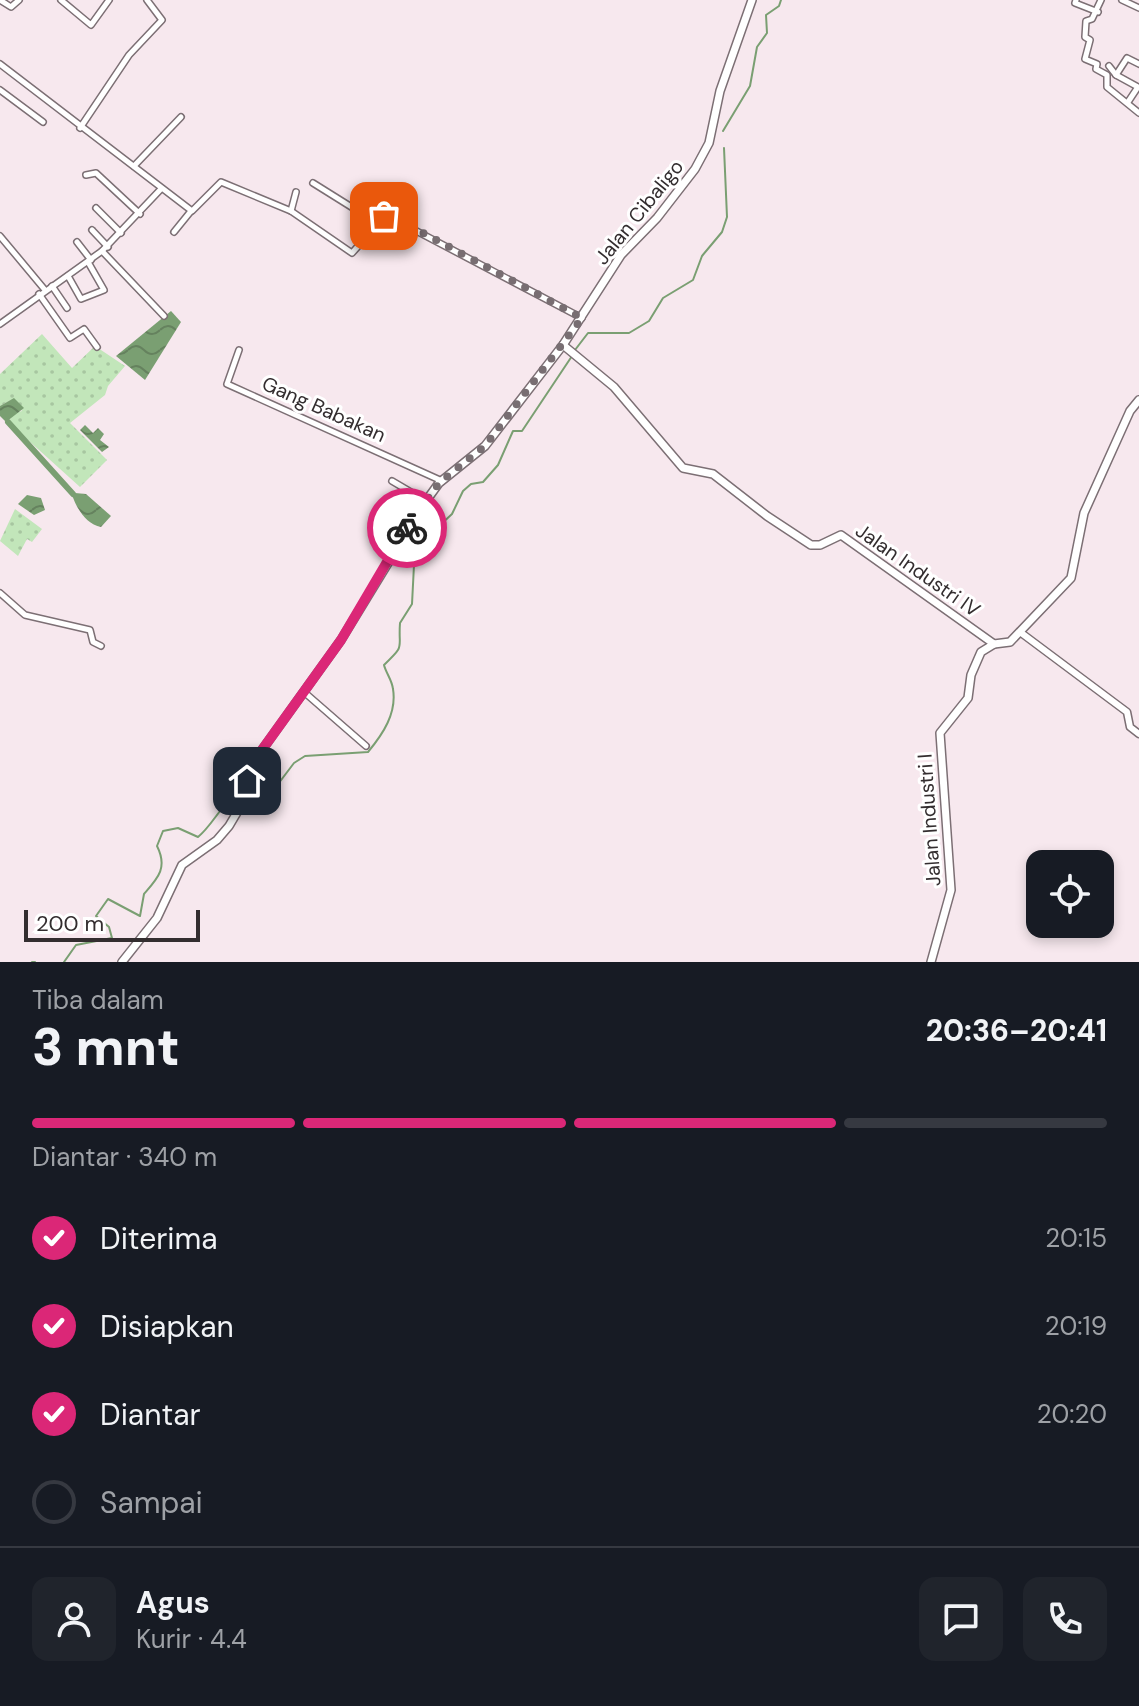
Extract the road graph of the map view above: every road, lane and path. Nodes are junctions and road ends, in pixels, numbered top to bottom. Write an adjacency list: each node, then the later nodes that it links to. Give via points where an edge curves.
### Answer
1 (0, 0): 2 (street, via 11,7)
2 (19, 0)
3 (61, 0): 4 (street, via 91,25)
4 (109, 0)
5 (147, 0): 21 (street, via 162,20 129,55)
6 (752, 0): 45 (main road, Jalan Cibaligo, via 702,156 657,218 621,255)
7 (1076, 0): 11 (street)
8 (1101, 0): 11 (street)
9 (1122, 0): 10 (street)
10 (1139, 8)
11 (1097, 12): 17 (street, via 1086,23 1085,37 1090,40 1085,59 1097,64 1108,77 1107,87)
12 (0, 64): 21 (street)
13 (1139, 64): 15 (street, via 1127,58)
14 (1109, 66): 15 (street)
15 (1116, 75): 17 (street, via 1138,87)
16 (0, 90): 20 (street)
17 (1128, 102): 18 (street)
18 (1139, 113)
19 (181, 117): 22 (street)
20 (43, 122)
21 (80, 128): 22 (street)
22 (134, 166): 25 (street)
23 (86, 175): 30 (street, via 96,173)
24 (313, 183): 31 (street)
25 (160, 190): 28 (street); 30 (street)
26 (296, 192): 29 (street)
27 (96, 208): 34 (street)
28 (192, 211): 29 (street, via 219,182); 33 (street)
29 (291, 211): 31 (street, via 352,253)
30 (140, 214): 34 (street)
31 (377, 223): 45 (street, via 386,215 399,221)
32 (92, 230): 37 (street)
33 (174, 232)
34 (121, 233): 37 (street)
35 (0, 237): 41 (street)
36 (77, 242): 38 (street)
37 (105, 249): 38 (street); 44 (street)
38 (89, 261): 39 (street); 39 (street, via 104,290 81,299)
39 (68, 276): 40 (street)
40 (52, 286): 41 (street); 43 (street)
41 (45, 290): 42 (street)
42 (39, 294): 46 (street); 48 (street, via 70,338 84,329)
43 (67, 308)
44 (164, 316)
45 (582, 318): 47 (main road, Jalan Cibaligo)
46 (0, 324)
47 (563, 345): 52 (main road, Jalan Cibaligo, via 485,446); 56 (main road, Jalan Industri IV, via 629,403 683,468 713,474 811,545 841,535)
48 (97, 347)
49 (239, 350): 52 (street, Gang Babakan, via 227,384)
50 (1139, 400): 55 (main road, via 1084,513 1071,578)
51 (392, 481): 53 (street)
52 (442, 481): 53 (main road, Jalan Cibaligo)
53 (426, 501): 58 (main road, Jalan Cibaligo)
54 (0, 593): 57 (street, via 25,615 90,630 93,642)
55 (1020, 632): 56 (main road, via 1010,642); 59 (street, via 1127,712 1130,727)
56 (994, 644): 64 (main road, Jalan Industri I, via 981,652 968,698 940,733 951,890)
57 (101, 646)
58 (304, 692): 60 (street); 61 (main road, Jalan Cibaligo)
59 (1139, 734)
60 (366, 746)
61 (250, 770): 62 (street); 63 (main road, Jalan Cibaligo, via 242,804 229,826 186,861 157,918)
62 (221, 791)
63 (122, 962)
64 (931, 962)

